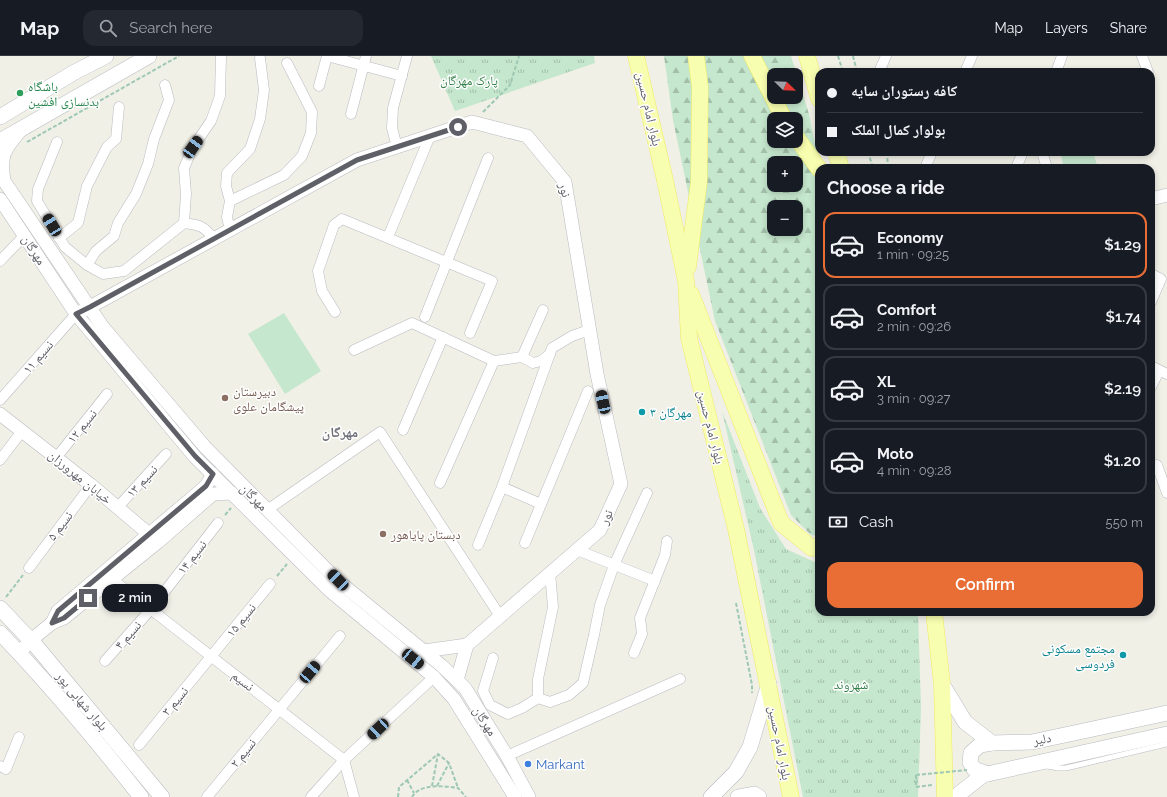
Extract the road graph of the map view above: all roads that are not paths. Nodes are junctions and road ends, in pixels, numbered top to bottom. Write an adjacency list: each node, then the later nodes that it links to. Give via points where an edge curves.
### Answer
1 (106, 56): 28 (main road)
2 (149, 56): 29 (main road)
3 (327, 56): 15 (street); 24 (street)
4 (407, 56): 21 (street)
5 (636, 56): 52 (main road, بلوار امام حسین)
6 (696, 56): 52 (main road, via 700,87 699,180)
7 (752, 56): 26 (main road)
8 (807, 56): 23 (main road)
9 (886, 56): 17 (street)
10 (972, 56): 18 (street)
11 (1062, 56): 19 (street)
12 (1142, 56): 20 (street)
13 (220, 57): 42 (street, via 220,96 211,121 193,147 184,168)
14 (260, 58): 41 (street, via 264,90 260,119 250,149 227,173 226,186)
15 (365, 61): 21 (street); 27 (street)
16 (287, 63): 41 (street, via 312,112 311,133 302,156 284,175)
17 (881, 68)
18 (967, 68)
19 (1058, 68)
20 (1146, 68)
21 (402, 76): 34 (street, via 393,108 392,128)
22 (165, 85): 50 (street, via 169,100 136,194 118,223 114,236 96,252)
23 (815, 85)
24 (319, 86)
25 (120, 107): 46 (street, via 116,139 107,147 87,186 78,223)
26 (780, 112)
27 (351, 114)
28 (0, 117)
29 (24, 127): 31 (main road); 37 (street, via 9,144 3,156)
30 (430, 136): 34 (street); 45 (street); 59 (street, نور, via 472,122 527,136 565,182)
31 (0, 141)
32 (57, 142): 46 (street, via 38,189 37,201)
33 (803, 146): 36 (main road)
34 (397, 147): 43 (street, via 357,160)
35 (488, 158): 49 (street)
36 (816, 164)
37 (2, 178): 54 (street, مهرگان)
38 (1167, 195): 39 (street)
39 (1155, 197)
40 (0, 199): 44 (street, مهرگان)
41 (230, 201): 43 (street, via 227,217)
42 (184, 223): 47 (street, via 205,228); 50 (street, via 124,271 103,274)
43 (230, 230): 47 (street)
44 (24, 236): 48 (street); 57 (street, مهرگان)
45 (388, 237): 49 (street); 56 (street, via 342,219 334,225 318,271 322,291)
46 (59, 238): 50 (street, via 65,247)
47 (214, 239): 54 (street)
48 (0, 261)
49 (447, 262): 58 (street); 60 (street, via 492,281)
50 (87, 265)
51 (1164, 280): 53 (street)
52 (686, 281): 93 (main road, via 780,523 812,548); 120 (main road, بلوار امام حسین, via 689,338 736,528)
53 (1155, 295)
54 (90, 307): 57 (street); 87 (street, مهرگان, via 102,326 205,447)
55 (543, 310): 64 (street)
56 (335, 312)
57 (76, 314): 68 (street, نسیم ۱۱); 78 (street, مهرگان)
58 (425, 317)
59 (589, 330): 63 (street, via 572,336 552,348); 94 (street, نور, via 621,484 600,530)
60 (470, 333)
61 (443, 337): 62 (street, via 412,323); 65 (street); 70 (street)
62 (354, 350)
63 (550, 354): 64 (street, via 533,363); 81 (street)
64 (522, 357): 65 (street)
65 (494, 361): 79 (street)
66 (588, 391): 85 (street)
67 (107, 394): 73 (street, نسیم ۱۲)
68 (0, 400)
69 (0, 414): 71 (street, خیابان مهرورزان)
70 (403, 430)
71 (22, 431): 73 (street, خیابان مهرورزان); 74 (street)
72 (166, 454): 86 (street, نسیم ۱۳)
73 (56, 458): 80 (street, خیابان مهرورزان)
74 (0, 460)
75 (1167, 461): 76 (street)
76 (1155, 466)
77 (1155, 468): 82 (street)
78 (213, 474): 84 (street, مهرگان); 89 (street, via 206,486)
79 (440, 483)
80 (91, 485): 86 (street, خیابان مهرورزان); 96 (street, نسیم ۵)
81 (502, 487): 85 (street); 92 (street)
82 (1167, 492)
83 (647, 493): 95 (street)
84 (235, 496): 89 (street, via 213,494); 106 (street, مهرگان, via 328,590)
85 (541, 504): 91 (street)
86 (117, 508): 89 (street, خیابان مهرورزان)
87 (267, 510): 103 (street, via 380,432); 106 (street, مهرگان)
88 (218, 523): 102 (street, نسیم ۱۴)
89 (154, 538): 98 (street); 105 (street, via 58,611)
90 (667, 541): 99 (street, via 665,555)
91 (525, 543)
92 (478, 545)
93 (815, 547)
94 (577, 550): 95 (street); 97 (street, نور)
95 (614, 565): 99 (street); 122 (street, via 600,604 583,683 569,696 550,702)
96 (29, 568)
97 (550, 573): 103 (street, نور); 122 (street, via 553,607 538,679)
98 (112, 578): 102 (street, نسیم); 105 (street, via 64,618)
99 (655, 581): 113 (street, via 640,618 642,634)
100 (270, 584): 114 (street, نسیم ۱۵)
101 (2, 603): 109 (main road, بلوار شهابی پور)
102 (151, 609): 114 (street, نسیم); 116 (street, نسیم ۴)
103 (500, 616): 110 (street, نور)
104 (934, 616): 121 (main road)
105 (52, 623): 109 (street)
106 (386, 629): 111 (street, مهرگان); 117 (street, مهرگان)
107 (0, 633): 112 (main road, بلوار شهابی پور)
108 (340, 636): 123 (street, نسیم ۲)
109 (31, 640): 112 (street); 136 (main road, بلوار شهابی پور)
110 (467, 644): 111 (street); 119 (street)
111 (424, 651): 119 (street, مهرگان)
112 (19, 653): 135 (main road, بلوار شهابی پور)
113 (634, 653)
114 (212, 657): 123 (street, نسیم); 129 (street, نسیم ۳)
115 (493, 658): 122 (street, via 483,691 490,705 508,714)
116 (105, 661)
117 (434, 677): 131 (street); 140 (street, مهرگان, via 454,699)
118 (680, 678): 130 (street)
119 (457, 680): 130 (street, مهرگان, via 465,688)
120 (769, 684): 142 (main road, via 750,747 736,772); 145 (main road, بلوار امام حسین)
121 (942, 684): 127 (main road, via 965,722); 146 (main road)
122 (538, 698)
123 (279, 708): 131 (street, نسیم); 137 (street, نسیم ۲)
124 (1167, 712): 127 (main road, دلیر, via 1032,742)
125 (1167, 734): 132 (main road, دلیر)
126 (18, 737): 133 (street, via 6,769)
127 (992, 743): 134 (main road, via 980,745 971,753 970,762 974,769)
128 (1167, 744): 132 (lane, via 1066,768)
129 (139, 745)
130 (507, 756): 141 (street, مهرگان)
131 (344, 760): 138 (street); 139 (street)
132 (1038, 763): 134 (main road, دلیر)
133 (0, 766)
134 (988, 774): 147 (main road, دلیر, via 983,775)
135 (141, 797)
136 (162, 797)
137 (207, 797)
138 (311, 797)
139 (354, 797)
140 (515, 797)
141 (529, 797)
142 (712, 797)
143 (738, 797): 144 (main road, via 754,794)
144 (759, 797)
145 (791, 797)
146 (945, 797)
147 (958, 797)

